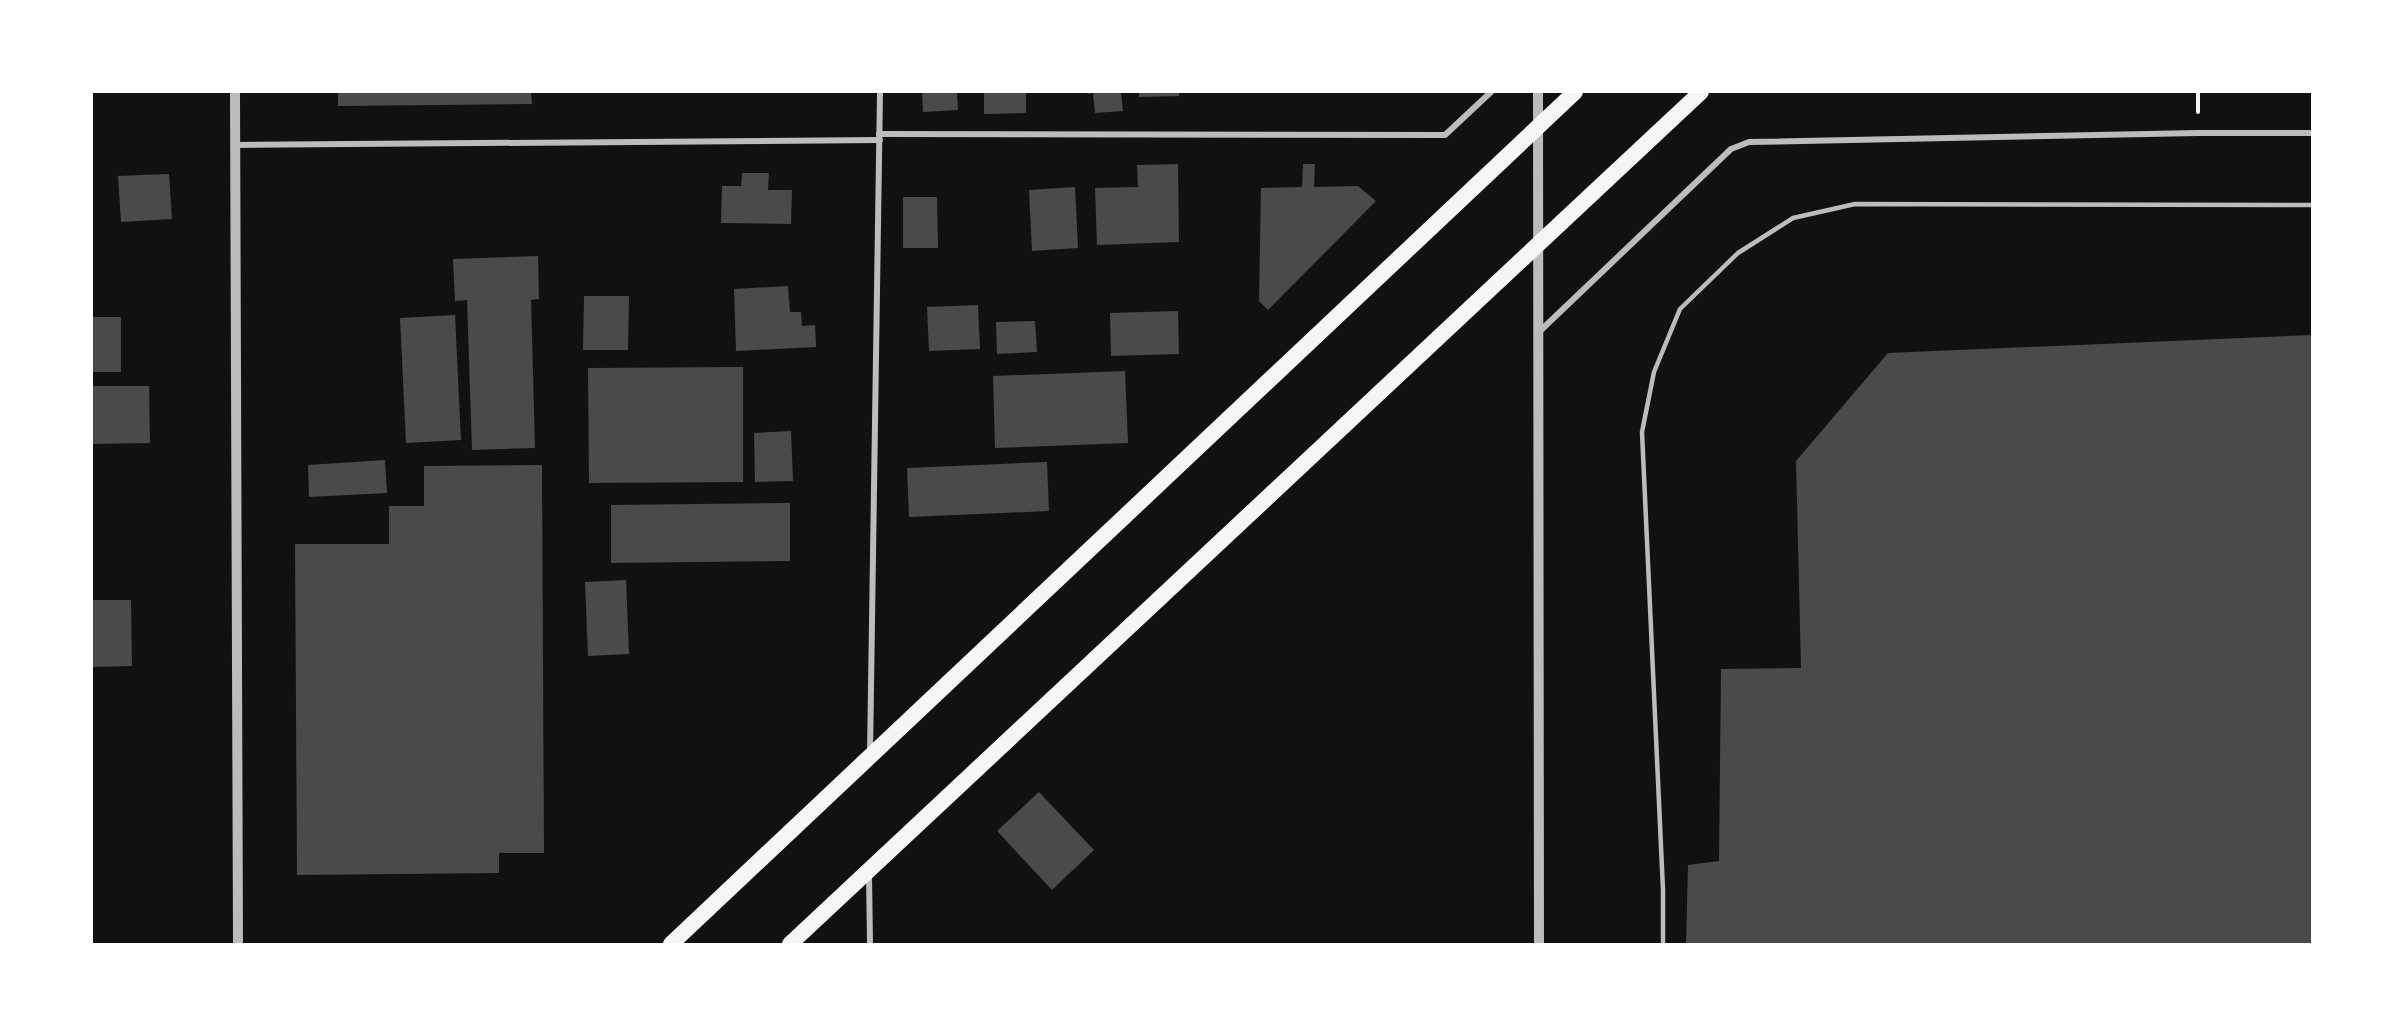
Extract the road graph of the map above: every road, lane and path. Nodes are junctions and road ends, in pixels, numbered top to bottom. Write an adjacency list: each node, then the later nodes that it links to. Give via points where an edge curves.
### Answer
1 (235, 92): 10 (street)
2 (880, 92): 9 (street)
3 (1491, 92): 9 (street, via 1445,135)
4 (1538, 92): 7 (street)
5 (1575, 92): 7 (highway)
6 (1701, 92): 12 (highway)
7 (1538, 126): 12 (street); 14 (highway)
8 (2313, 133): 13 (street, via 1749,142 1731,149)
9 (879, 137): 10 (street); 14 (street)
10 (234, 145): 16 (street)
11 (2313, 205): 21 (lane, via 1855,204 1793,219 1738,253 1680,309 1654,372 1642,432)
12 (1539, 244): 13 (street); 15 (highway)
13 (1539, 332): 20 (street)
14 (869, 758): 17 (highway)
15 (869, 870): 18 (highway); 19 (street)
16 (238, 945)
17 (671, 945)
18 (790, 945)
19 (870, 945)
20 (1539, 945)
21 (1663, 945)

